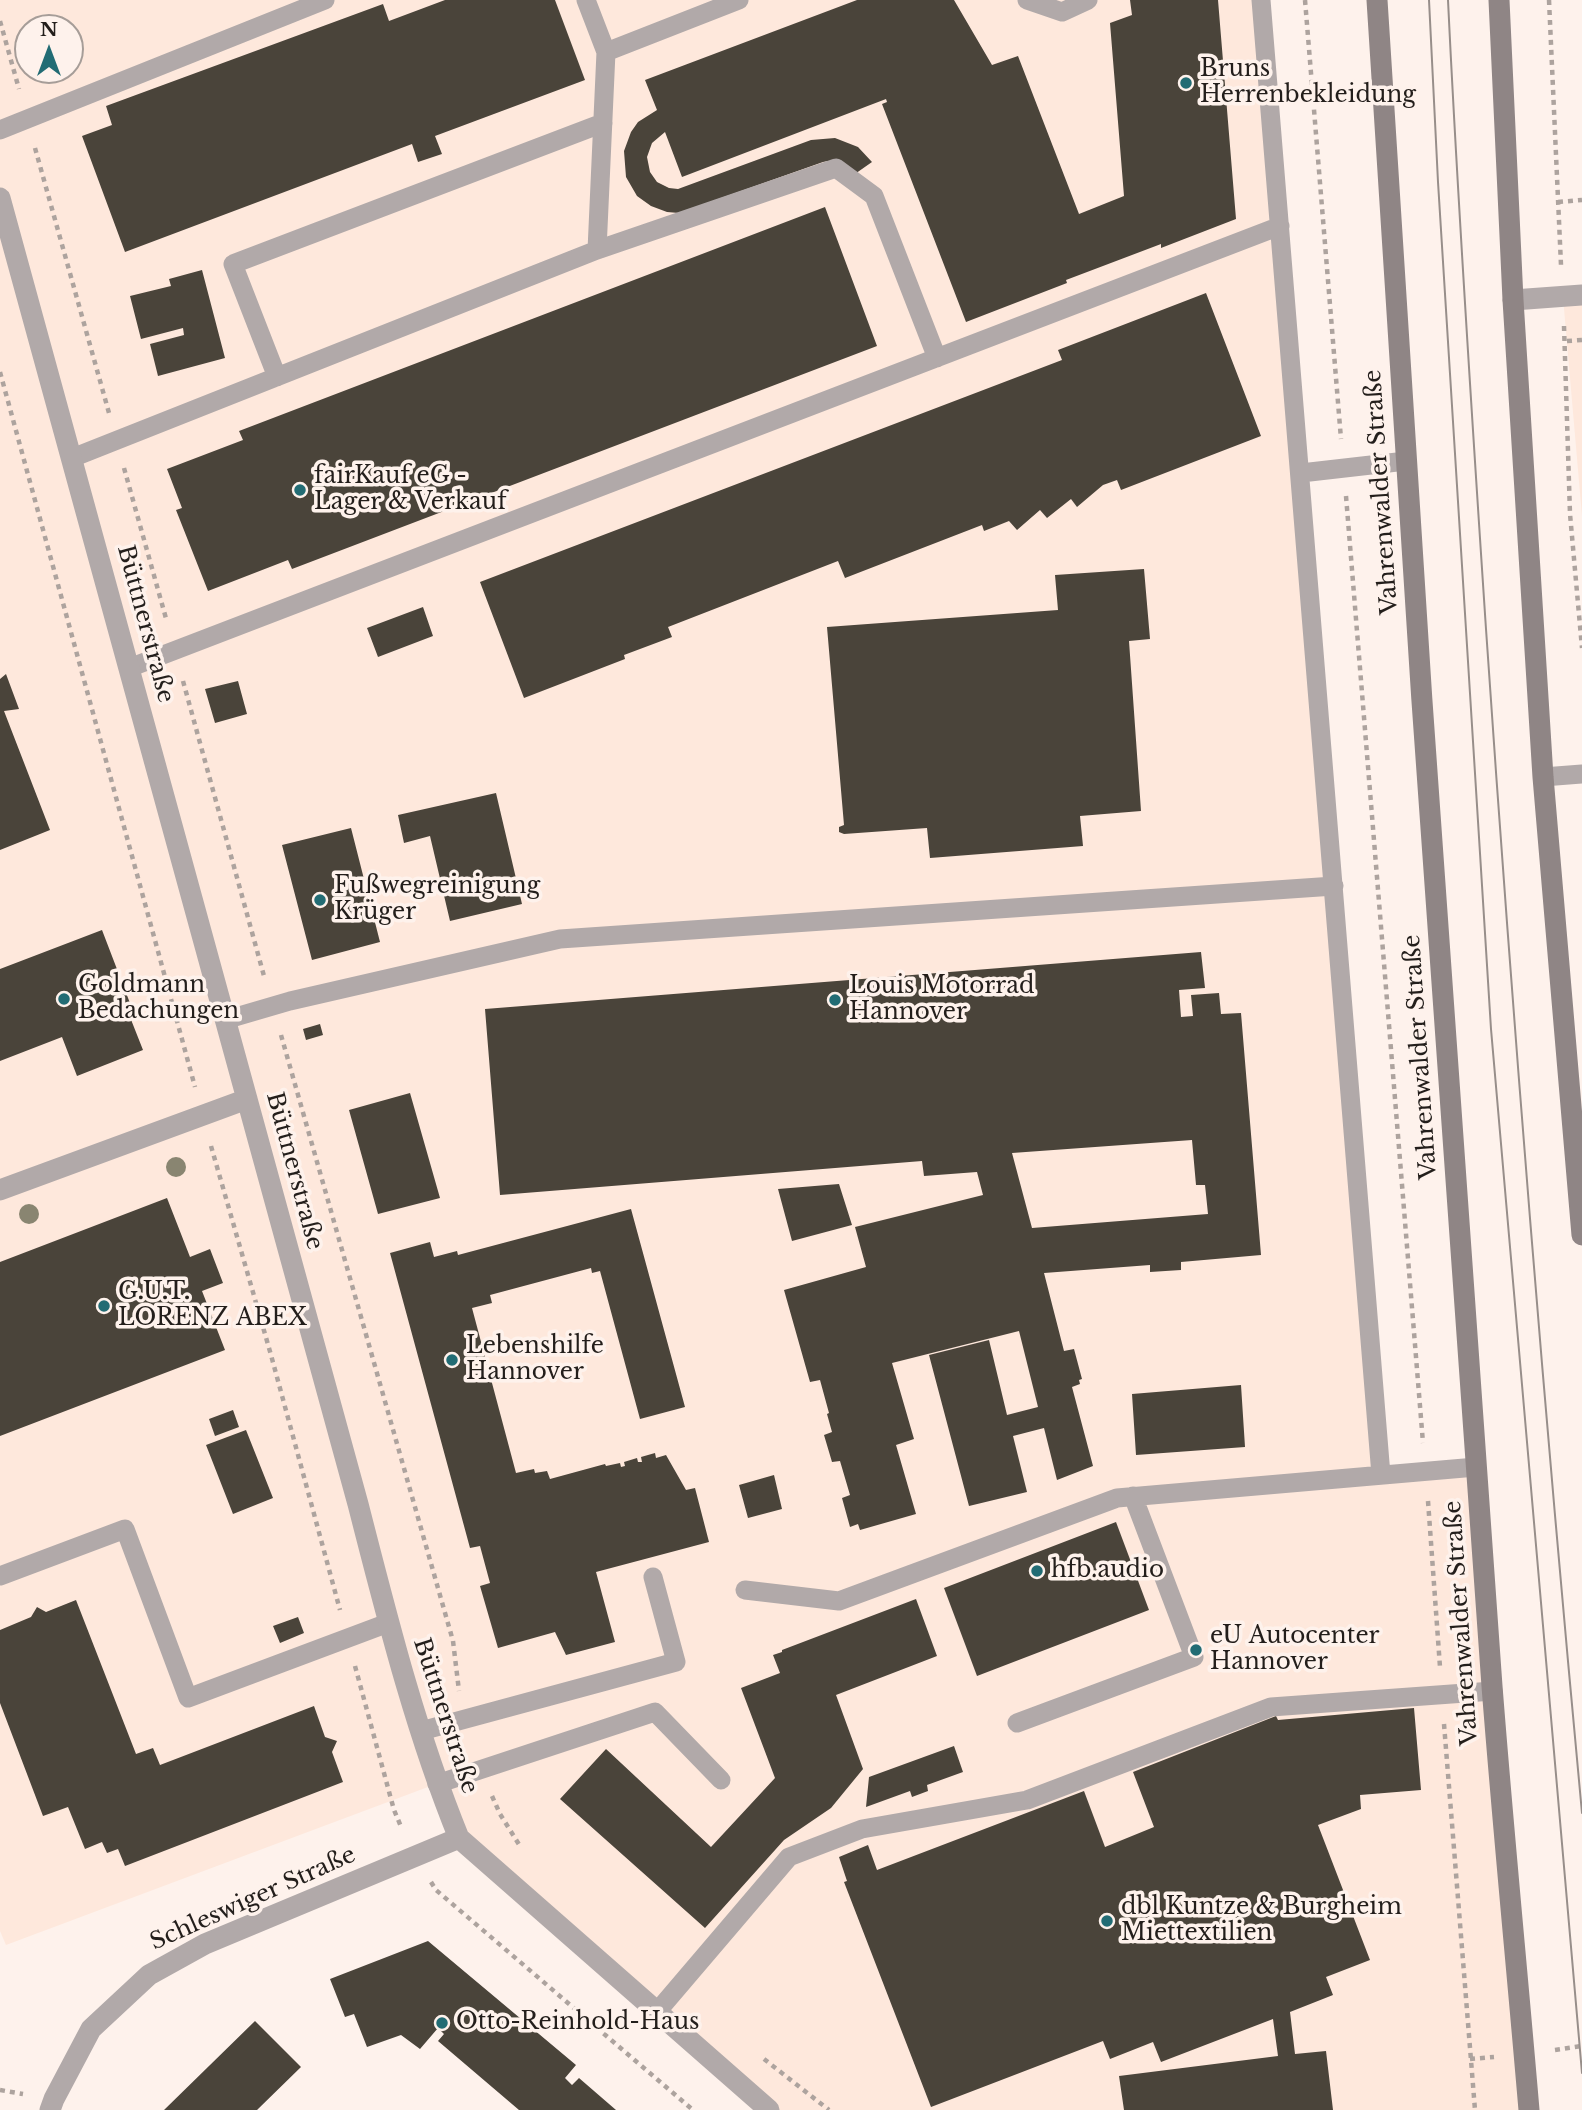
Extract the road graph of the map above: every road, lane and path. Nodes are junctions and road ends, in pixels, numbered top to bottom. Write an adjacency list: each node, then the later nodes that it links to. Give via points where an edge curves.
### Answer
1 (325, 0): 13 (lane)
2 (586, 0): 12 (lane)
3 (739, 0): 12 (lane)
4 (1027, 0): 5 (lane, via 1062,12)
5 (1088, 0)
6 (1261, 0): 19 (lane)
7 (1306, 0): 30 (path)
8 (1377, 0): 29 (main road, Vahrenwalder Straße)
9 (1499, 0): 22 (main road)
10 (1549, 0): 18 (path)
11 (0, 21): 13 (path)
12 (606, 52): 14 (lane)
13 (27, 119): 15 (lane); 27 (path)
14 (603, 123): 20 (lane); 26 (lane, via 233,264)
15 (0, 130)
16 (0, 198): 28 (street, Büttnerstraße)
17 (1582, 200): 18 (path)
18 (1559, 202): 21 (path)
19 (1280, 226): 25 (lane); 31 (lane)
20 (597, 250): 25 (lane, via 836,168 874,196); 26 (lane)
21 (1573, 296): 22 (street); 32 (path, via 1570,514)
22 (1513, 300): 36 (main road)
23 (1582, 340): 24 (path)
24 (1567, 341)
25 (937, 358): 33 (lane)
26 (277, 377): 27 (lane)
27 (116, 441): 28 (lane); 33 (path)
28 (72, 458): 34 (street, Büttnerstraße)
29 (1406, 461): 30 (lane); 43 (main road, Vahrenwalder Straße)
30 (1343, 467): 31 (lane); 44 (path)
31 (1301, 473): 37 (lane)
32 (1582, 648)
33 (176, 652): 34 (lane); 38 (path)
34 (129, 668): 39 (street, Büttnerstraße)
35 (1582, 774): 36 (lane)
36 (1544, 776): 42 (main road)
37 (1334, 886): 38 (lane, via 560,939); 45 (lane)
38 (273, 1006): 39 (lane); 53 (path, via 453,1641)
39 (225, 1020): 40 (street, Büttnerstraße)
40 (247, 1099): 41 (street); 50 (street, Büttnerstraße)
41 (0, 1190)
42 (1582, 1235)
43 (1476, 1467): 44 (lane); 51 (main road, Vahrenwalder Straße)
44 (1425, 1473): 45 (lane); 52 (path)
45 (1381, 1475): 46 (lane)
46 (1133, 1496): 49 (lane, via 1116,1498 839,1601); 54 (lane, via 1194,1657)
47 (0, 1576): 50 (lane, via 125,1529 188,1698)
48 (653, 1577): 53 (lane, via 676,1662)
49 (744, 1590)
50 (388, 1623): 55 (street, Büttnerstraße)
51 (1493, 1690): 52 (lane); 67 (main road, Vahrenwalder Straße)
52 (1442, 1695): 61 (lane, via 1271,1707 1027,1800 862,1829 789,1857); 66 (path)
53 (463, 1720): 55 (lane)
54 (1017, 1723)
55 (421, 1731): 58 (street, Büttnerstraße)
56 (480, 1770): 57 (lane, via 655,1712); 58 (lane); 60 (path, via 500,1814)
57 (721, 1780)
58 (437, 1784): 59 (street, Büttnerstraße)
59 (459, 1838): 61 (street, Büttnerstraße); 63 (street, Schleswiger Straße, via 205,1944 149,1975 91,2029)
60 (527, 1853)
61 (656, 2013): 64 (street, Büttnerstraße)
62 (758, 2054): 65 (path)
63 (50, 2110)
64 (769, 2110)
65 (829, 2110)
66 (1475, 2110)
67 (1529, 2110)

